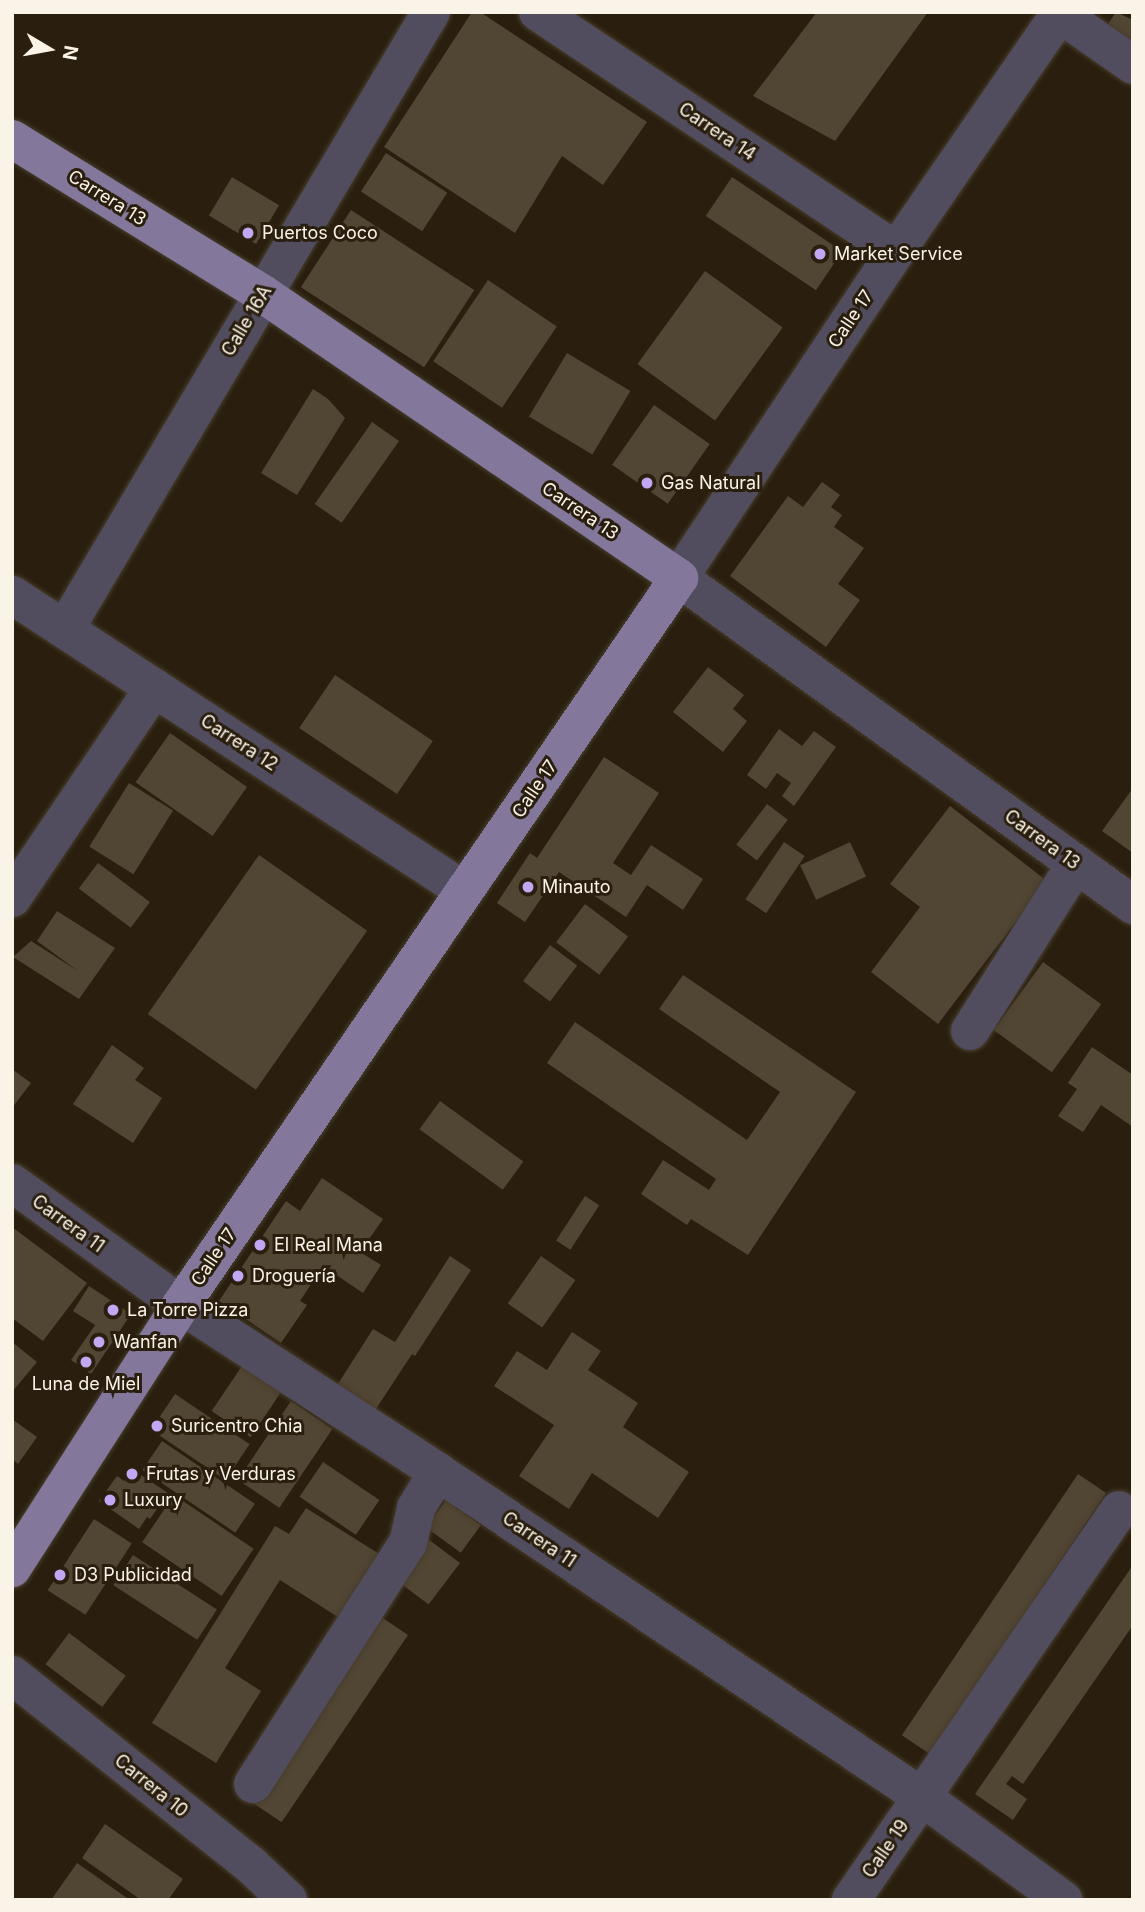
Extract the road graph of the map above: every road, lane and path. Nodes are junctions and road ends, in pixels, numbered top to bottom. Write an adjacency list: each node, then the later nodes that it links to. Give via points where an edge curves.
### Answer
1 (431, 12): 7 (street, Calle 16A)
2 (538, 12): 6 (street, Carrera 14)
3 (1060, 13): 4 (street); 6 (street, Calle 17)
4 (1133, 65)
5 (12, 139): 7 (main road, Carrera 13)
6 (897, 251): 8 (street, Calle 17)
7 (263, 294): 8 (main road, Carrera 13); 10 (street, Calle 16A)
8 (679, 578): 12 (street, Carrera 13); 13 (main road, Calle 17)
9 (12, 595): 10 (street, Carrera 12)
10 (65, 629): 11 (street, Carrera 12)
11 (154, 688): 13 (street, Carrera 12); 14 (street)
12 (1076, 864): 15 (street, Carrera 13); 16 (street)
13 (465, 891): 18 (main road, Calle 17)
14 (12, 898)
15 (1131, 899)
16 (970, 1031)
17 (12, 1183): 18 (street, Carrera 11)
18 (181, 1305): 19 (street, Carrera 11); 21 (main road, Calle 17)
19 (438, 1472): 23 (street, via 416,1508 408,1543); 24 (street, Carrera 11)
20 (1119, 1510): 24 (street, Calle 19)
21 (12, 1568)
22 (12, 1675): 25 (street, Carrera 10, via 251,1865)
23 (253, 1784)
24 (922, 1797): 26 (street, Calle 19); 27 (street, Carrera 11)
25 (288, 1900)
26 (851, 1900)
27 (1063, 1900)

